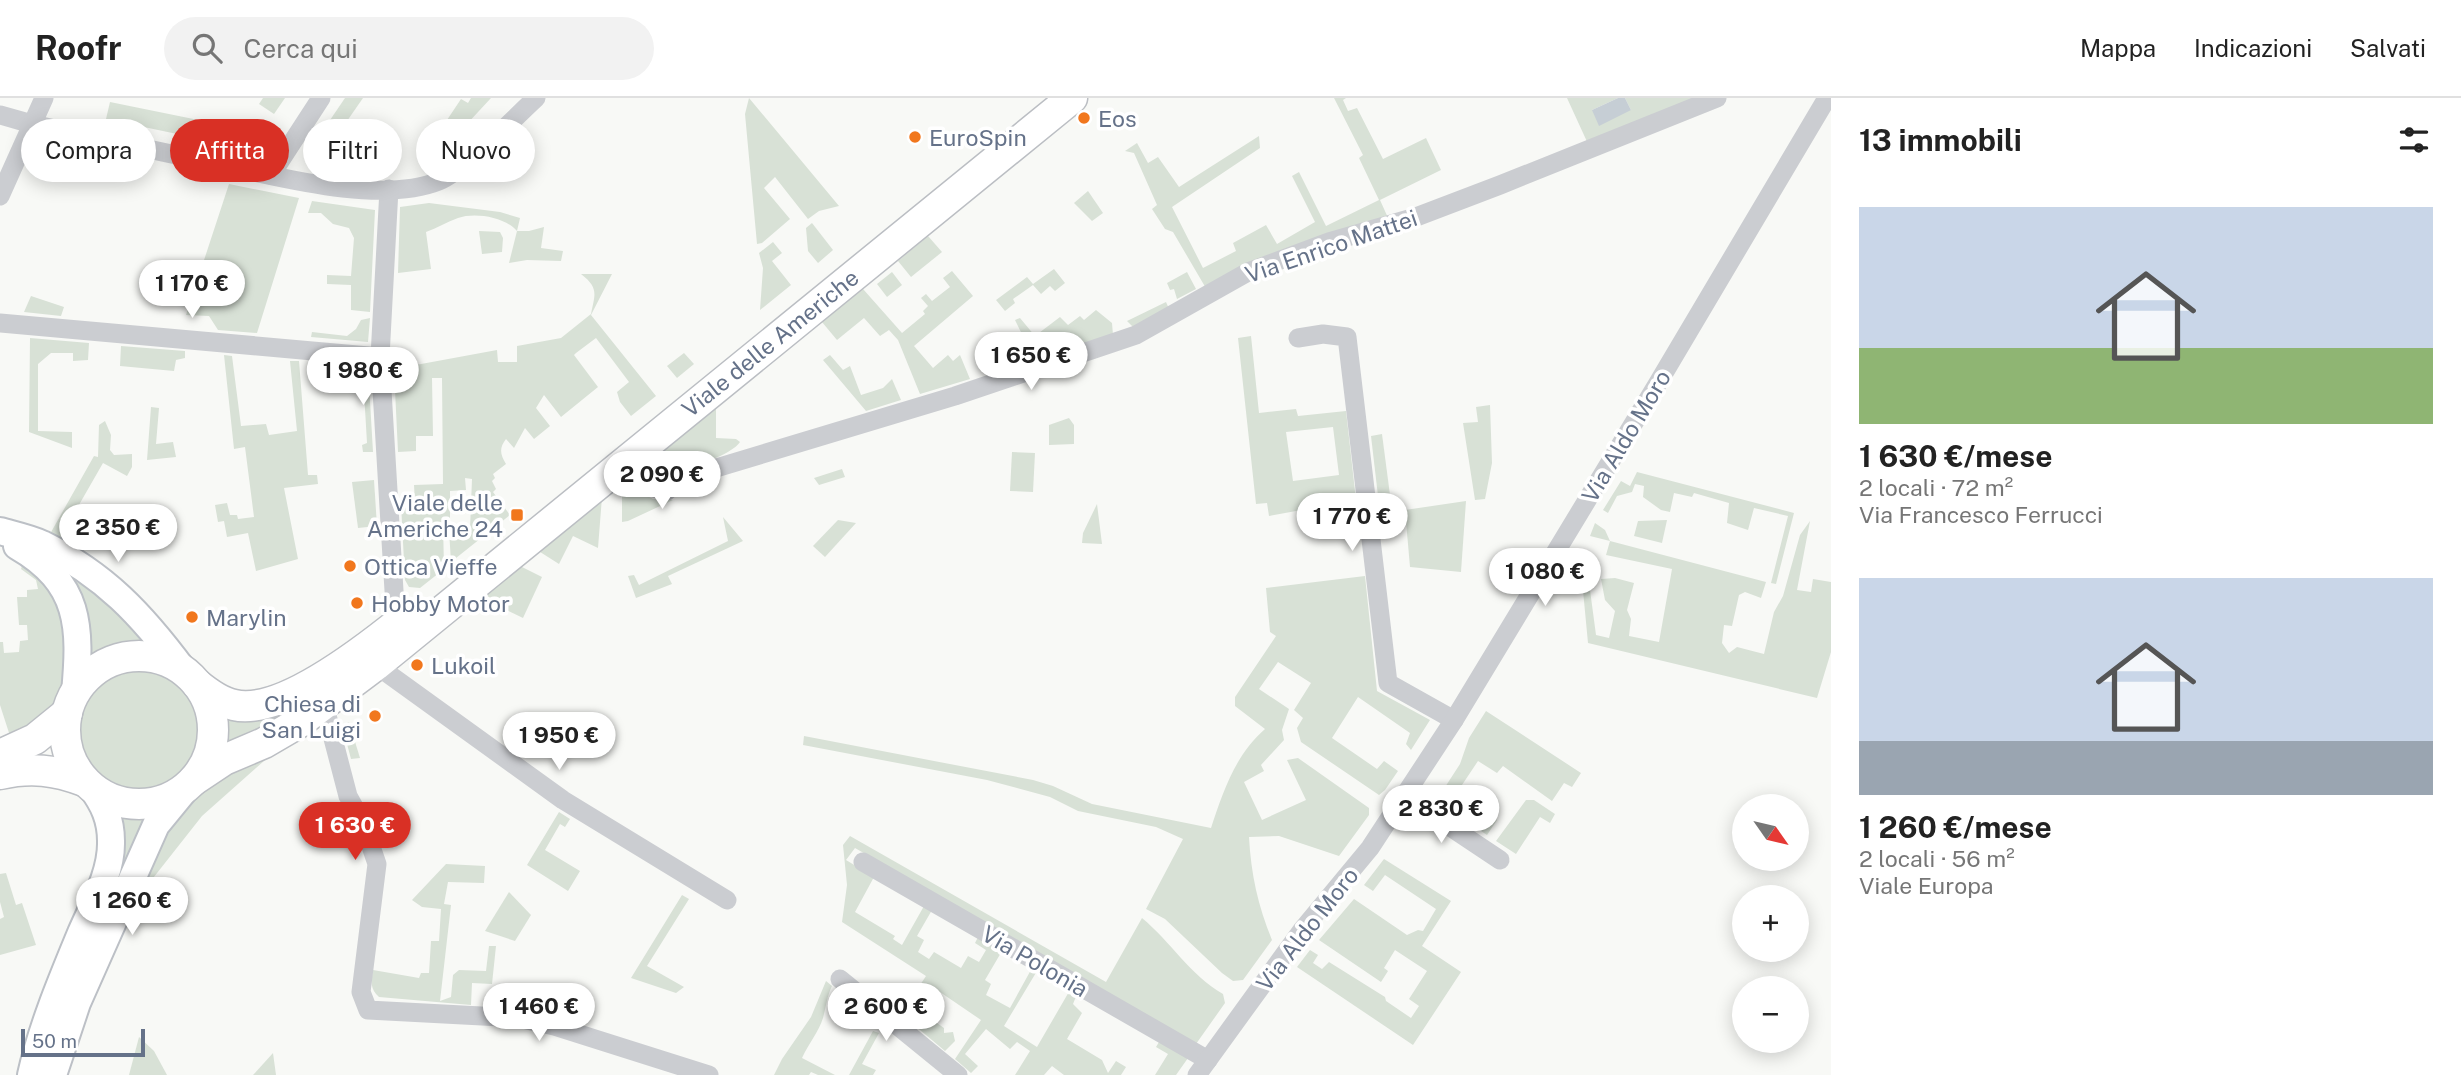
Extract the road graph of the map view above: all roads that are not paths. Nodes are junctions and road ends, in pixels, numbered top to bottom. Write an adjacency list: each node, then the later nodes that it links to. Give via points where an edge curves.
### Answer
1 (44, 98): 9 (street)
2 (321, 98): 11 (street)
3 (536, 98): 14 (street, via 442,180)
4 (1043, 98): 23 (main road, Viale delle Americhe)
5 (1072, 98): 19 (main road, Viale delle Americhe)
6 (1717, 98): 20 (street, Via Enrico Mattei, via 1464,199 1248,272 1136,335)
7 (1827, 98): 28 (street, Via Aldo Moro)
8 (0, 116): 10 (street)
9 (34, 119)
10 (21, 121)
11 (289, 147)
12 (21, 149): 15 (street)
13 (289, 178): 14 (street, via 346,188)
14 (389, 189): 18 (street)
15 (0, 196)
16 (0, 323): 18 (street)
17 (1298, 338): 28 (street, via 1347,337 1388,683)
18 (380, 357): 23 (street)
19 (638, 451): 20 (street, via 641,465 658,478 673,481); 21 (main road, Viale delle Americhe)
20 (708, 471): 21 (street, via 691,485 664,491 635,483)
21 (599, 482): 24 (main road, Viale delle Americhe)
22 (0, 534): 25 (main road, via 40,543 80,565 142,618); 26 (main road, via 33,555 53,575 75,613 78,633)
23 (396, 624): 25 (main road, Viale delle Americhe, via 323,677 280,701 236,706 221,701)
24 (376, 665): 27 (main road, Viale delle Americhe); 36 (street, via 563,800)
25 (190, 677): 26 (main road, via 168,662 133,656 100,668 86,679); 31 (main road, via 209,707 213,732 208,757)
26 (71, 703): 29 (main road, via 35,739); 32 (main road, via 65,731 67,749)
27 (324, 704): 31 (main road, Viale delle Americhe); 41 (street, via 348,796 377,864 361,992 368,1010 518,1018)
28 (1454, 720): 33 (street, Via Aldo Moro)
29 (0, 755)
30 (0, 774): 32 (main road, via 58,771)
31 (191, 783): 32 (main road, via 170,798 150,804 109,799); 40 (main road, via 156,825 77,1003)
32 (87, 784): 39 (main road, via 106,810 110,853 47,1019)
33 (1404, 796): 34 (street); 38 (street, Via Aldo Moro, via 1370,848 1302,930)
34 (1500, 860)
35 (863, 862): 38 (street, Via Polonia)
36 (727, 900)
37 (840, 979): 42 (street)
38 (1202, 1068)
39 (32, 1075)
40 (53, 1075)
41 (709, 1075)
42 (958, 1075)

